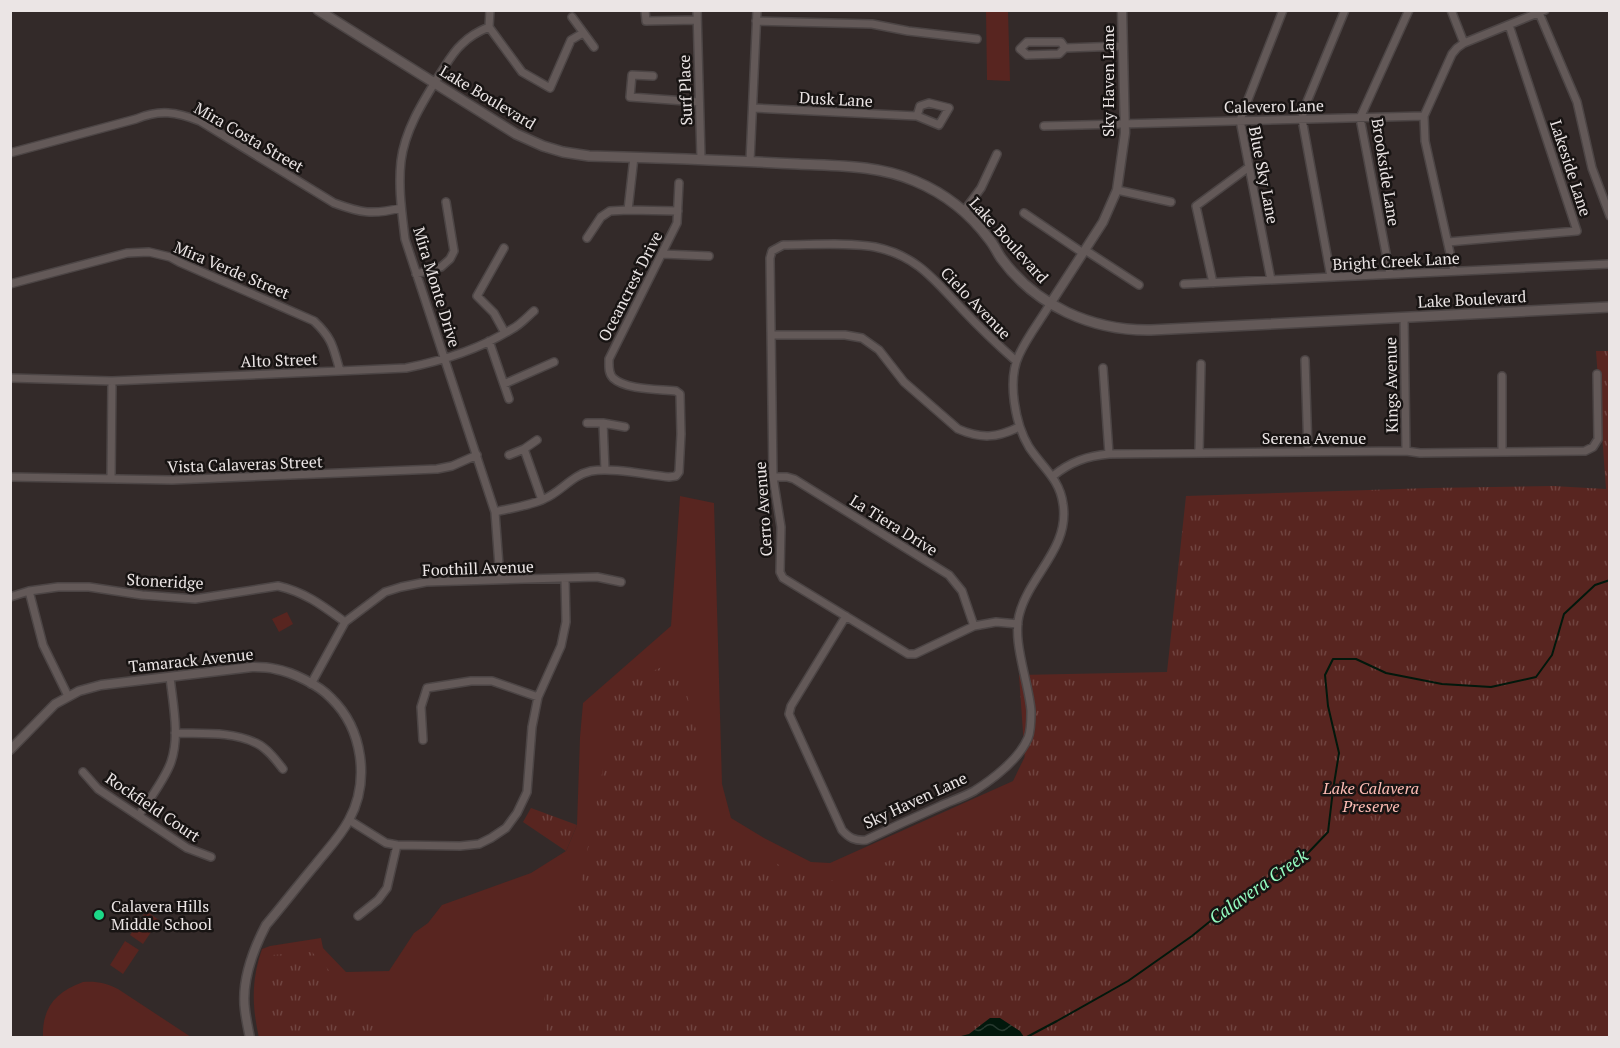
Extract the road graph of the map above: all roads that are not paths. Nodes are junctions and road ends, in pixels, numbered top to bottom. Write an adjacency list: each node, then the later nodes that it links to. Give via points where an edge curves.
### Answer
1 (318, 10): 24 (main road, Lake Boulevard)
2 (490, 10): 16 (street)
3 (645, 10): 13 (street, via 646,21)
4 (697, 10): 13 (street, Surf Place)
5 (757, 10): 14 (street)
6 (1122, 10): 20 (street, Sky Haven Lane)
7 (1283, 10): 31 (street, Blue Sky Lane)
8 (1345, 10): 30 (street)
9 (1409, 10): 29 (street, Brookside Lane)
10 (1451, 10): 19 (street)
11 (1542, 12): 15 (street); 49 (street, via 1577,102 1592,168)
12 (573, 16): 17 (street)
13 (697, 20): 25 (street, Surf Place)
14 (756, 21): 18 (street, via 872,24); 26 (street)
15 (1509, 25): 19 (street); 51 (street, Lakeside Lane, via 1577,231)
16 (489, 27): 17 (street, via 522,72 550,88 571,40); 24 (street, Mira Monte Drive, via 462,43)
17 (583, 33): 21 (street)
18 (977, 39)
19 (1464, 43): 28 (street, via 1452,54)
20 (1123, 46): 22 (street); 32 (street, Sky Haven Lane)
21 (594, 47)
22 (1065, 48): 22 (street, via 1059,54 1027,55 1020,49 1027,42 1061,42)
23 (653, 76): 25 (street, via 633,75 630,98)
24 (434, 83): 36 (main road, Lake Boulevard, via 516,134 543,146 589,156); 44 (street, Mira Monte Drive, via 404,145)
25 (699, 102): 37 (street, Surf Place)
26 (753, 108): 27 (street, Dusk Lane); 38 (street)
27 (917, 116)
28 (1425, 116): 29 (street, Calevero Lane); 51 (street, via 1425,141)
29 (1360, 118): 30 (street, Calevero Lane); 60 (street, Brookside Lane)
30 (1302, 119): 31 (street, Calevero Lane); 61 (street)
31 (1240, 120): 32 (street, Calevero Lane); 39 (street, Blue Sky Lane)
32 (1125, 124): 33 (street, Calevero Lane); 41 (street, Sky Haven Lane)
33 (1044, 126)
34 (10, 153): 44 (street, Mira Costa Street, via 147,114 179,113 200,121 334,203 370,213)
35 (997, 154): 47 (street, via 981,188)
36 (634, 157): 37 (main road, Lake Boulevard); 45 (street)
37 (701, 159): 38 (main road, Lake Boulevard)
38 (750, 161): 47 (main road, Lake Boulevard, via 892,173 936,191)
39 (1249, 167): 62 (street, Blue Sky Lane); 63 (street, via 1196,206)
40 (679, 183): 46 (street, Oceancrest Drive)
41 (1117, 190): 43 (street); 54 (street, Sky Haven Lane)
42 (446, 202): 59 (street, via 454,251 441,267)
43 (1171, 202)
44 (401, 208): 59 (street, Mira Monte Drive)
45 (628, 210): 46 (street); 50 (street, via 610,211)
46 (678, 211): 55 (street, Oceancrest Drive, via 677,223)
47 (964, 211): 67 (main road, Lake Boulevard, via 990,239 1001,259 1031,291)
48 (1024, 213): 54 (street)
49 (1610, 216)
50 (587, 238)
51 (1448, 242): 58 (street)
52 (504, 248): 71 (street, via 477,296 494,313)
53 (777, 248): 72 (street, Cerro Avenue, via 770,258); 76 (street, Cielo Avenue, via 858,245 896,253 923,268)
54 (1084, 252): 66 (street); 67 (street, Sky Haven Lane)
55 (662, 254): 56 (street); 100 (street, Oceancrest Drive, via 609,359 609,371 613,378 631,387 680,394 679,472 669,477)
56 (709, 256)
57 (1610, 264): 58 (street, Bright Creek Lane)
58 (1454, 271): 60 (street, Bright Creek Lane)
59 (416, 274): 74 (street, Mira Monte Drive)
60 (1390, 274): 61 (street, Bright Creek Lane)
61 (1331, 277): 62 (street, Bright Creek Lane)
62 (1271, 280): 63 (street, Bright Creek Lane)
63 (1213, 283): 65 (street, Bright Creek Lane)
64 (10, 284): 80 (street, Mira Verde Street, via 127,254 149,252 170,257 314,321 331,340)
65 (1184, 284)
66 (1139, 285)
67 (1050, 304): 70 (main road, Lake Boulevard, via 1097,324 1134,330); 76 (street, Sky Haven Lane)
68 (1610, 307): 70 (main road, Lake Boulevard)
69 (534, 311): 71 (street, Alto Street)
70 (1404, 317): 94 (street, Kings Avenue)
71 (505, 333): 73 (street, Alto Street)
72 (772, 335): 89 (street, via 862,338 879,350 903,382 958,429 997,436); 103 (street, Cerro Avenue)
73 (489, 341): 74 (street, Alto Street); 85 (street)
74 (444, 358): 80 (street, Alto Street, via 406,368); 98 (street, Mira Monte Drive)
75 (1305, 360): 93 (street)
76 (1016, 361): 89 (street, Sky Haven Lane, via 1014,394)
77 (554, 362): 85 (street)
78 (1201, 364): 96 (street)
79 (1103, 368): 97 (street)
80 (340, 371): 84 (street, Alto Street)
81 (1597, 374): 95 (street, Serena Avenue, via 1598,439 1593,447 1585,451)
82 (1502, 376): 95 (street)
83 (10, 378): 84 (street, Alto Street)
84 (112, 381): 104 (street)
85 (504, 384): 86 (street)
86 (509, 399)
87 (587, 423): 88 (street)
88 (603, 423): 90 (street); 100 (street)
89 (1019, 426): 101 (street, Sky Haven Lane, via 1029,447)
90 (625, 427)
91 (537, 440): 92 (street)
92 (524, 449): 99 (street); 105 (street)
93 (1308, 451): 94 (street, Serena Avenue); 96 (street, Serena Avenue)
94 (1406, 452): 95 (street, Serena Avenue)
95 (1502, 452)
96 (1199, 453): 97 (street, Serena Avenue)
97 (1109, 454): 101 (street, Serena Avenue, via 1081,459)
98 (477, 455): 104 (street, Vista Calaveras Street, via 437,469); 106 (street, Mira Monte Drive)
99 (509, 455)
100 (605, 470): 105 (street, via 580,475)
101 (1053, 476): 114 (street, Sky Haven Lane, via 1064,507 1063,529 1027,595)
102 (10, 477): 104 (street, Vista Calaveras Street)
103 (773, 477): 112 (street, Cerro Avenue, via 781,527 783,578); 115 (street, La Tiera Drive, via 794,479 949,575 962,591)
104 (111, 479)
105 (542, 500): 106 (street)
106 (495, 512): 107 (street, Mira Monte Drive)
107 (500, 579): 108 (street, Foothill Avenue); 113 (street, Foothill Avenue, via 401,586 386,592)
108 (565, 579): 109 (street, Foothill Avenue, via 597,577); 119 (street, via 566,622 561,646)
109 (621, 582)
110 (30, 591): 111 (street, Stoneridge); 113 (street, Stoneridge, via 89,587 195,599 278,586 315,600); 118 (street, via 43,645)
111 (10, 597)
112 (846, 616): 114 (street, Sky Haven Lane, via 789,714 842,830 858,840 866,840 973,792 1011,763 1029,736 1031,711); 115 (street, Cerro Avenue, via 908,654)
113 (345, 622): 117 (street, Foothill Avenue)
114 (1018, 624): 115 (street, Cerro Avenue)
115 (974, 626)
116 (170, 677): 117 (street, Tamarack Avenue, via 252,667 276,669); 118 (street, Tamarack Avenue, via 101,685); 120 (street)
117 (311, 684): 126 (street, Tamarack Avenue, via 330,696 345,715 359,749 362,771)
118 (68, 696): 122 (street, Tamarack Avenue, via 44,714)
119 (538, 697): 121 (street, via 492,681 427,688 421,707); 127 (street, via 527,792 506,828 479,844)
120 (175, 733): 123 (street, via 232,735 257,743); 125 (street, via 171,764)
121 (423, 740)
122 (10, 750)
123 (283, 770)
124 (83, 772): 125 (street, Rockfield Court, via 99,789)
125 (139, 815): 128 (street, Rockfield Court, via 187,848)
126 (349, 820): 127 (street, via 386,843); 130 (street, Tamarack Avenue, via 259,939 248,966 245,990)
127 (397, 845): 129 (street, via 387,888)
128 (211, 857)
129 (358, 916)
130 (250, 1038)

